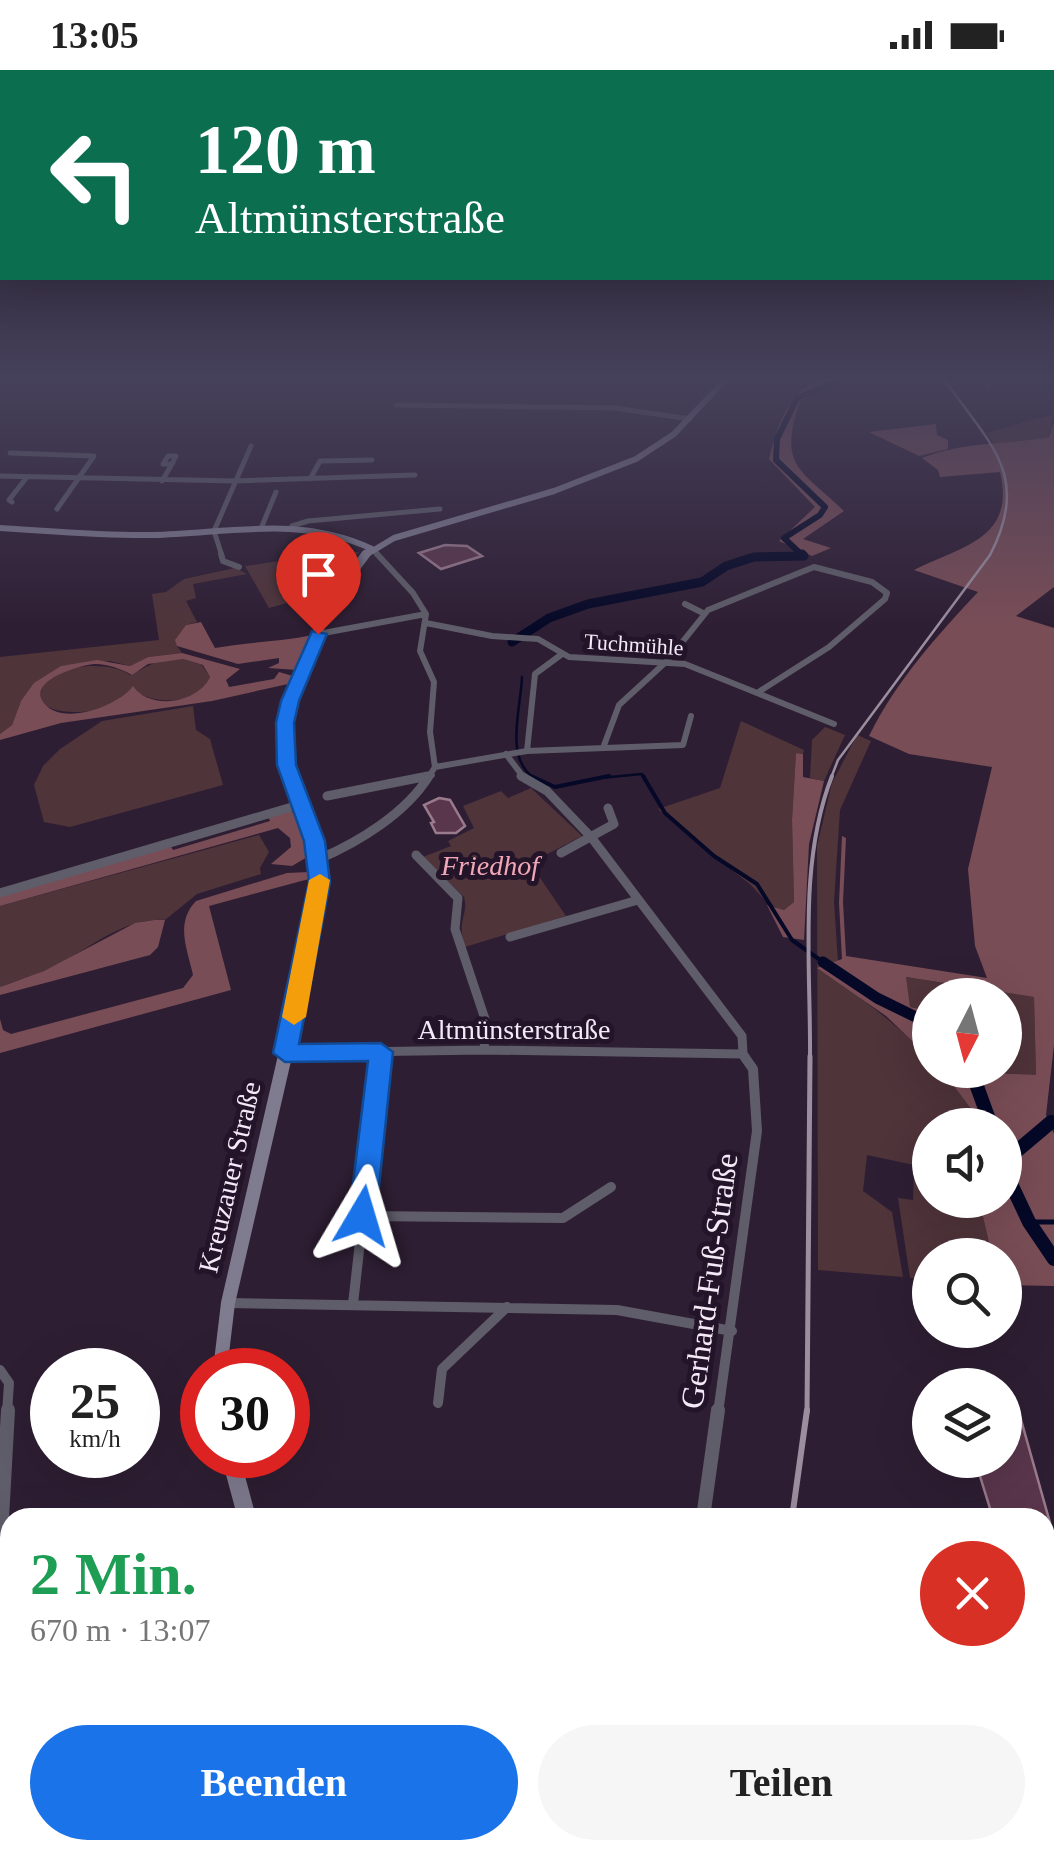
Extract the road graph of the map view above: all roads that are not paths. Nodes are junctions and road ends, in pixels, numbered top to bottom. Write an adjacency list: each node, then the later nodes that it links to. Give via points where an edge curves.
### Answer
1 (89, 462): 9 (street)
2 (243, 462): 12 (street)
3 (319, 462): 10 (street)
4 (628, 462): 21 (main road)
5 (172, 464): 11 (street)
6 (415, 474): 10 (street)
7 (0, 476): 8 (street)
8 (26, 477): 9 (street); 14 (street)
9 (79, 478): 11 (street); 16 (street)
10 (310, 478): 12 (street)
11 (162, 480): 12 (street)
12 (234, 481): 20 (street)
13 (276, 492): 17 (street)
14 (12, 502)
15 (440, 508): 18 (street)
16 (57, 509)
17 (262, 526): 18 (main road); 20 (main road)
18 (292, 526): 21 (main road)
19 (0, 528): 20 (main road)
20 (214, 531): 22 (street, via 223,561)
21 (372, 549): 25 (street, via 414,593); 26 (main road, Kreuzauer Straße, via 348,575)
22 (239, 567)
23 (685, 604): 24 (street)
24 (704, 613): 28 (street); 29 (street, via 814,567 887,592 829,647)
25 (426, 618): 26 (street); 27 (street, Tuchmühle, via 547,642); 34 (street, via 420,650 434,682)
26 (318, 634): 36 (main road, Kreuzauer Straße, via 285,723 287,765)
27 (562, 654): 28 (street, Tuchmühle); 33 (street, via 535,674)
28 (668, 660): 29 (street, Tuchmühle); 32 (street, via 619,705)
29 (760, 691): 31 (street, Tuchmühle)
30 (690, 716): 32 (street, via 683,745)
31 (834, 724)
32 (603, 748): 33 (street)
33 (516, 753): 34 (street); 38 (street, Gerhard-Fuß-Straße, via 523,778 547,791)
34 (433, 771): 35 (street); 41 (street, via 419,792 367,833)
35 (328, 796)
36 (302, 804): 41 (main road, Kreuzauer Straße); 42 (street)
37 (608, 808): 38 (street, via 614,824)
38 (590, 837): 39 (street); 43 (street, Gerhard-Fuß-Straße)
39 (561, 853)
40 (416, 855): 45 (street, via 458,898 455,929 486,1022)
41 (318, 859): 47 (main road, Kreuzauer Straße, via 318,899)
42 (0, 894)
43 (638, 900): 44 (street); 48 (street, Gerhard-Fuß-Straße, via 742,1036)
44 (510, 937)
45 (484, 1050): 46 (street, Altmünsterstraße); 48 (street, Altmünsterstraße)
46 (381, 1052): 47 (street, Altmünsterstraße); 50 (street)
47 (285, 1053): 51 (main road, Kreuzauer Straße)
48 (744, 1054): 54 (street, Gerhard-Fuß-Straße, via 754,1069 757,1131)
49 (611, 1187): 50 (street, via 563,1218)
50 (362, 1216): 52 (street)
51 (228, 1304): 52 (street); 55 (main road, Kreuzauer Straße)
52 (353, 1304): 53 (street)
53 (507, 1307): 54 (street, via 617,1310); 57 (street, via 442,1369)
54 (732, 1331): 61 (street, Gerhard-Fuß-Straße)
55 (223, 1348)
56 (0, 1370): 59 (street, via 9,1383)
57 (438, 1403)
58 (236, 1478): 60 (main road)
59 (2, 1508)
60 (244, 1508)
61 (705, 1508)

